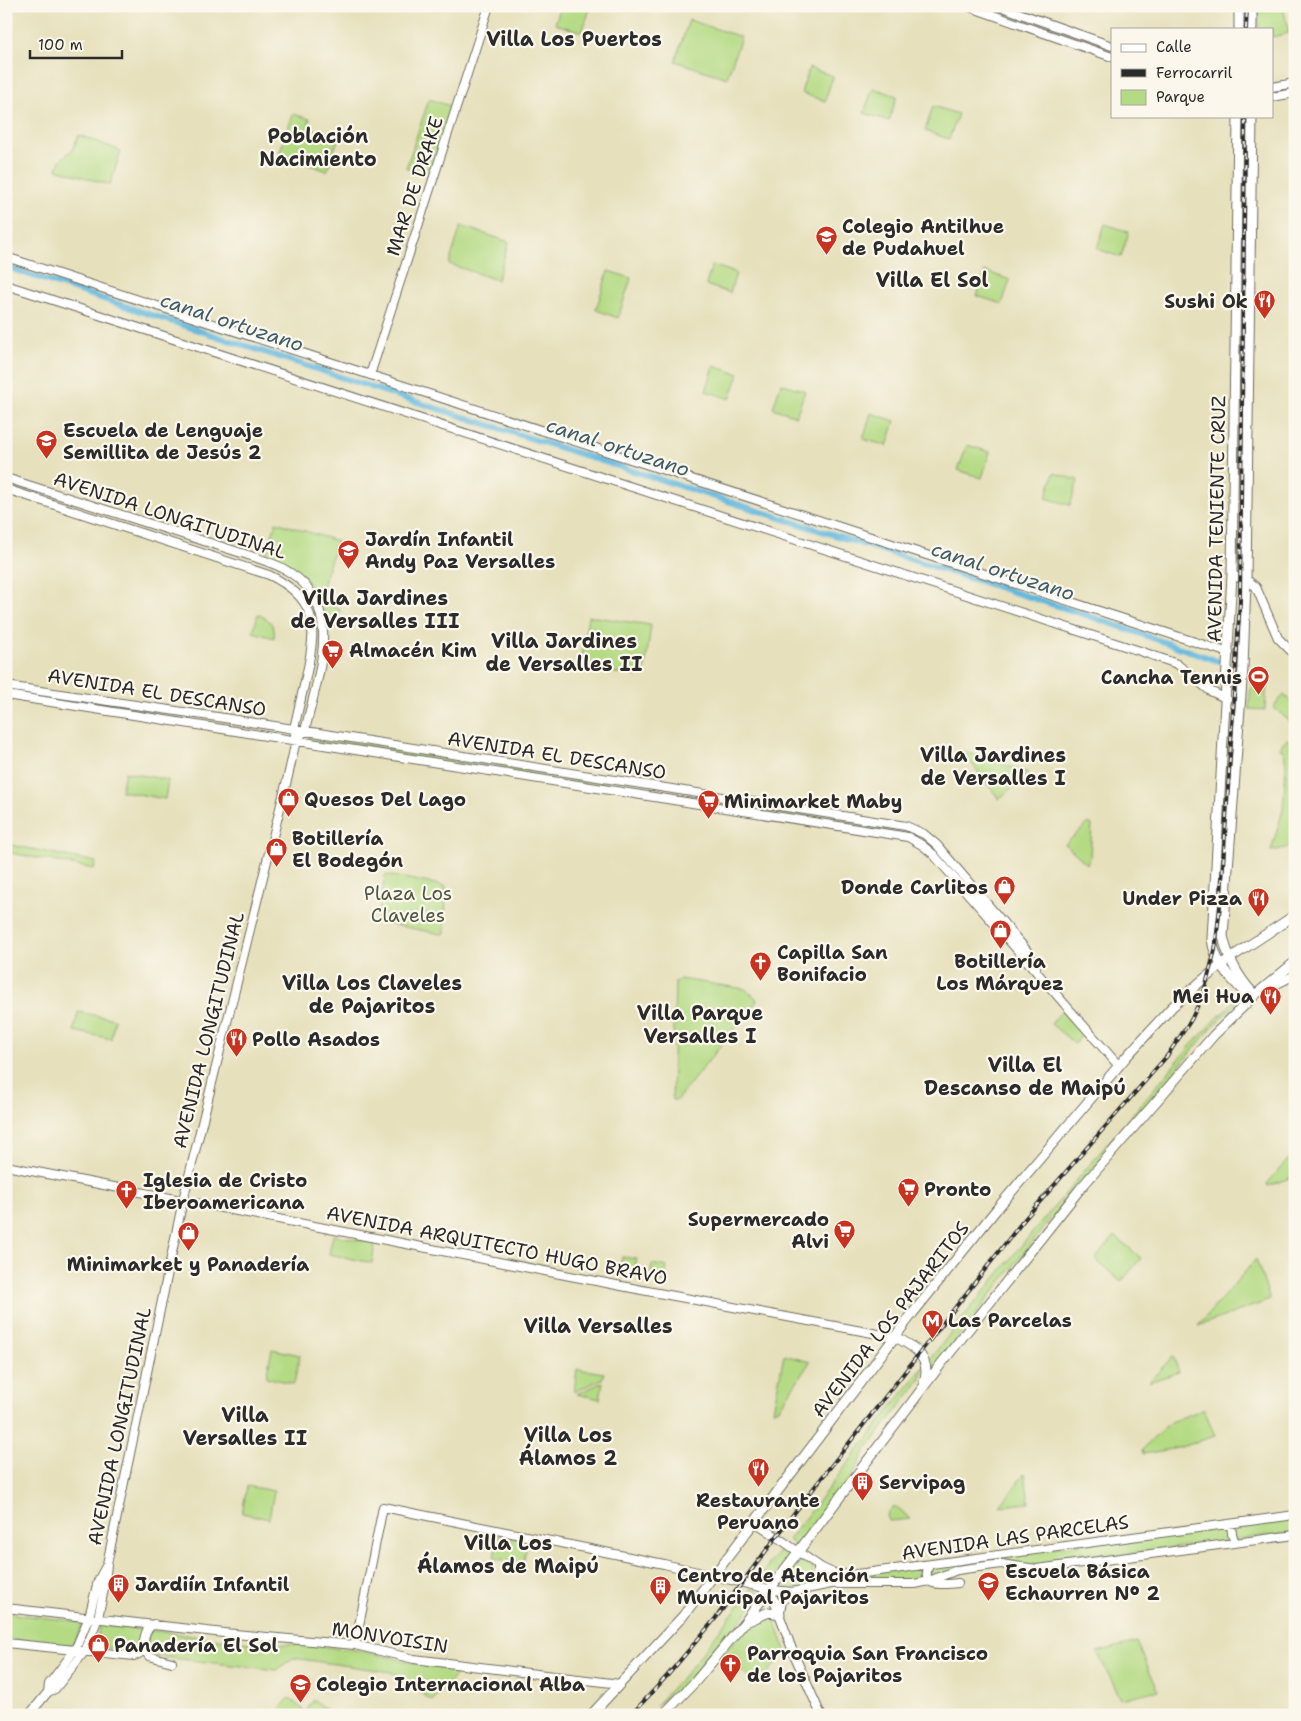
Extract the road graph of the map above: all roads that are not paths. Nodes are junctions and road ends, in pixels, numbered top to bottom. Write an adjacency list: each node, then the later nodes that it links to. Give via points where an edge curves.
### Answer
1 (488, 6): 20 (street, MAR DE DRAKE)
2 (967, 6): 9 (street)
3 (999, 6): 8 (street)
4 (1240, 6): 6 (main road)
5 (1252, 6): 7 (main road)
6 (1239, 28)
7 (1252, 28)
8 (1080, 34): 9 (street); 10 (street)
9 (1074, 44): 11 (street)
10 (1111, 46)
11 (1111, 57)
12 (1295, 83): 13 (street)
13 (1274, 87)
14 (1295, 93): 15 (street)
15 (1274, 97)
16 (1238, 118): 23 (main road, AVENIDA TENIENTE CRUZ)
17 (1252, 118): 24 (main road, AVENIDA TENIENTE CRUZ)
18 (6, 257): 20 (street)
19 (6, 285): 29 (street, via 1140,651 1177,664 1210,691)
20 (370, 375): 25 (street)
21 (6, 478): 31 (street, AVENIDA LONGITUDINAL, via 254,557 295,576 314,598 324,630 323,651)
22 (6, 489): 30 (street, AVENIDA LONGITUDINAL, via 255,570 292,588 303,600 314,635)
23 (1232, 575): 24 (street); 25 (main road, AVENIDA TENIENTE CRUZ)
24 (1246, 580): 26 (street, via 1258,590 1278,638); 34 (main road, AVENIDA TENIENTE CRUZ, via 1243,668 1223,926)
25 (1229, 653): 29 (main road, AVENIDA TENIENTE CRUZ)
26 (1295, 655)
27 (6, 686): 30 (street, AVENIDA EL DESCANSO)
28 (6, 695): 32 (street, AVENIDA EL DESCANSO)
29 (1227, 698): 36 (main road, AVENIDA TENIENTE CRUZ, via 1212,939)
30 (294, 729): 31 (street, AVENIDA EL DESCANSO); 32 (street, AVENIDA LONGITUDINAL)
31 (305, 731): 32 (street); 37 (street, AVENIDA EL DESCANSO, via 913,829 938,845 1029,952)
32 (296, 740): 37 (street, AVENIDA EL DESCANSO, via 908,837 933,854); 42 (street, AVENIDA LONGITUDINAL)
33 (1295, 915): 34 (main road, AVENIDA LOS PAJARITOS)
34 (1230, 958): 36 (main road, AVENIDA LOS PAJARITOS); 39 (main road, AVENIDA TENIENTE CRUZ)
35 (1295, 962): 39 (main road)
36 (1220, 966): 39 (main road, AVENIDA TENIENTE CRUZ); 40 (main road, AVENIDA LOS PAJARITOS, via 1172,1007)
37 (1037, 972): 40 (street, AVENIDA EL DESCANSO)
38 (1295, 975): 39 (street)
39 (1253, 997): 44 (main road, via 1214,1035 1080,1189)
40 (1119, 1066): 43 (main road, AVENIDA LOS PAJARITOS)
41 (6, 1166): 42 (street, AVENIDA ARQUITECTO HUGO BRAVO)
42 (183, 1200): 43 (street, AVENIDA ARQUITECTO HUGO BRAVO); 52 (street, AVENIDA LONGITUDINAL)
43 (894, 1336): 44 (main road, via 922,1357 926,1370); 46 (main road, AVENIDA LOS PAJARITOS)
44 (923, 1387): 50 (main road)
45 (1295, 1515): 47 (street, AVENIDA LAS PARCELAS)
46 (753, 1523): 50 (street, AVENIDA LAS PARCELAS); 56 (main road, AVENIDA LOS PAJARITOS)
47 (1232, 1524): 49 (street); 51 (street, AVENIDA LAS PARCELAS)
48 (1295, 1535): 49 (street, AVENIDA LAS PARCELAS)
49 (1235, 1543): 55 (street, AVENIDA LAS PARCELAS, via 1037,1569)
50 (798, 1551): 53 (street, AVENIDA LAS PARCELAS); 60 (main road)
51 (1019, 1553): 54 (street, AVENIDA LAS PARCELAS); 55 (street)
52 (107, 1564): 64 (street, AVENIDA LONGITUDINAL); 65 (street, AVENIDA LONGITUDINAL)
53 (818, 1566): 54 (street, AVENIDA LAS PARCELAS, via 832,1573 850,1575); 59 (street, via 818,1578)
54 (929, 1566): 57 (street)
55 (1018, 1566): 57 (street, AVENIDA LAS PARCELAS, via 1001,1564 963,1568)
56 (713, 1575): 60 (street, AVENIDA LAS PARCELAS); 71 (street, AVENIDA LAS PARCELAS, via 383,1507); 76 (main road, AVENIDA LOS PAJARITOS, via 669,1632)
57 (929, 1581): 58 (street); 59 (street, AVENIDA LAS PARCELAS, via 831,1584)
58 (958, 1583)
59 (810, 1588): 61 (street, AVENIDA LAS PARCELAS)
60 (770, 1589): 61 (street, AVENIDA LAS PARCELAS); 63 (street); 67 (main road)
61 (792, 1592): 63 (street, via 782,1601)
62 (6, 1608): 64 (street, MONVOISIN)
63 (780, 1614): 67 (main road, via 769,1612); 81 (street)
64 (89, 1617): 65 (street, MONVOISIN); 73 (street, AVENIDA LONGITUDINAL)
65 (98, 1618): 66 (street, MONVOISIN); 74 (street, AVENIDA LONGITUDINAL)
66 (135, 1622): 68 (street, MONVOISIN); 69 (street)
67 (744, 1623): 80 (main road)
68 (154, 1624): 69 (street); 71 (street, MONVOISIN)
69 (144, 1634): 72 (street)
70 (6, 1642): 73 (street)
71 (355, 1645): 76 (street, MONVOISIN, via 414,1659)
72 (143, 1649): 74 (street, via 137,1656); 75 (street, via 149,1656)
73 (74, 1650): 74 (street); 77 (street, AVENIDA LONGITUDINAL, via 49,1684)
74 (85, 1651): 77 (street, AVENIDA LONGITUDINAL, via 55,1689)
75 (172, 1662)
76 (620, 1684): 79 (main road, AVENIDA LOS PAJARITOS)
77 (48, 1692): 78 (street, AVENIDA LONGITUDINAL)
78 (29, 1715)
79 (591, 1715)
80 (663, 1715)
81 (821, 1715)

